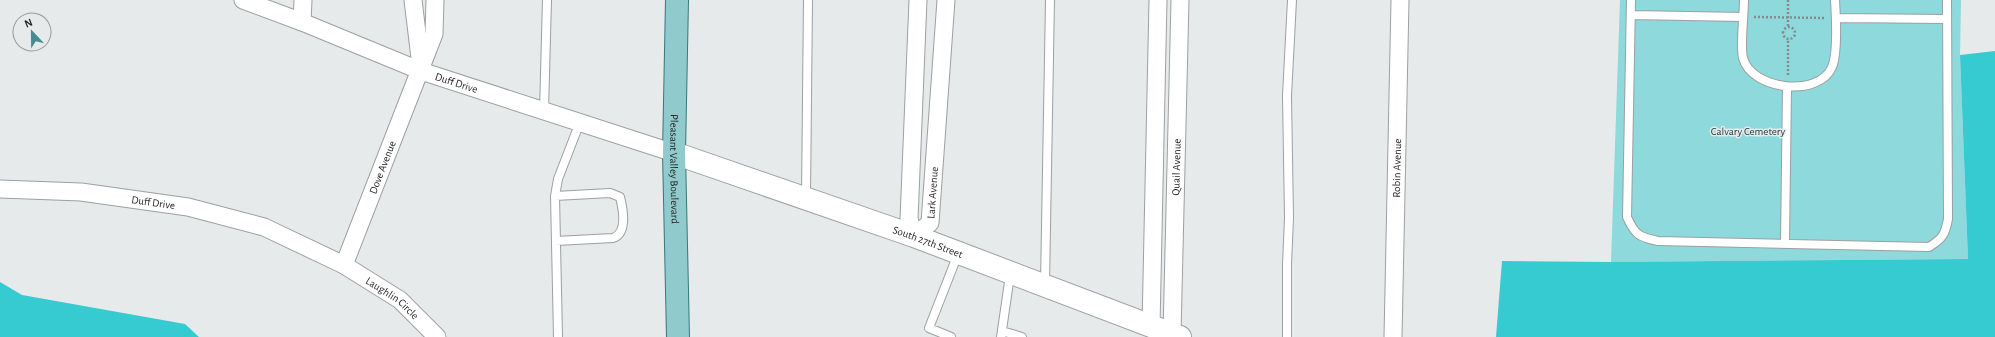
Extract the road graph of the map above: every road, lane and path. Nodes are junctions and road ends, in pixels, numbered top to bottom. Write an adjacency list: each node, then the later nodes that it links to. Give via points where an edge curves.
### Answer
1 (243, 0): 25 (street, Duff Drive)
2 (303, 0): 25 (street)
3 (413, 0): 28 (street, Dove Avenue)
4 (435, 0): 28 (street, Dove Avenue, via 434,34)
5 (547, 0): 30 (lane)
6 (677, 0): 32 (main road, Pleasant Valley Boulevard)
7 (808, 0): 35 (lane)
8 (918, 0): 36 (street, Lark Avenue, via 909,219)
9 (946, 0): 36 (street, Lark Avenue, via 930,223)
10 (1050, 0): 42 (lane)
11 (1158, 0): 43 (street, Quail Avenue)
12 (1180, 0): 45 (street, Quail Avenue)
13 (1292, 0): 51 (lane, via 1287,96)
14 (1400, 0): 52 (street, Robin Avenue)
15 (1631, 0): 20 (lane)
16 (1744, 0): 21 (lane)
17 (1788, 0): 22 (path)
18 (1835, 0): 23 (lane)
19 (1947, 0): 24 (lane)
20 (1631, 15): 21 (lane); 38 (lane, via 1627,217 1633,230 1642,237 1658,241)
21 (1744, 17): 22 (path); 29 (lane, via 1743,57 1746,66 1754,76)
22 (1788, 17): 23 (path); 26 (path)
23 (1836, 18): 24 (lane); 29 (lane, via 1832,68 1826,76 1815,83)
24 (1946, 20): 38 (lane, via 1946,232 1929,247)
25 (302, 22): 28 (street, Duff Drive)
26 (1788, 28): 27 (path, via 1783,34 1784,38); 27 (path, via 1792,28 1794,36)
27 (1788, 39): 29 (path)
28 (421, 71): 30 (street, Duff Drive); 40 (street, Dove Avenue)
29 (1788, 87): 38 (lane)
30 (544, 111): 31 (street, Duff Drive)
31 (580, 122): 32 (street, Duff Drive); 34 (lane, via 558,179)
32 (674, 153): 35 (street, South 27th Street); 48 (main road, Pleasant Valley Boulevard)
33 (0, 189): 40 (street, Duff Drive, via 81,192 188,207 264,227)
34 (555, 196): 37 (lane); 37 (lane, via 610,193 620,196 623,228 622,232 613,238)
35 (806, 198): 36 (street, South 27th Street)
36 (914, 236): 39 (street, South 27th Street)
37 (556, 241): 47 (lane)
38 (1785, 243)
39 (959, 253): 41 (street, South 27th Street); 49 (lane, via 929,328)
40 (344, 265): 46 (street, Laughlin Circle, via 400,300)
41 (1011, 272): 42 (street, South 27th Street); 44 (lane)
42 (1045, 285): 43 (street, South 27th Street)
43 (1151, 326): 45 (street, South 27th Street)
44 (1001, 334): 50 (lane)
45 (1176, 336)
46 (437, 337)
47 (558, 337)
48 (678, 337)
49 (951, 337)
50 (1022, 337)
51 (1287, 337)
52 (1393, 337)

